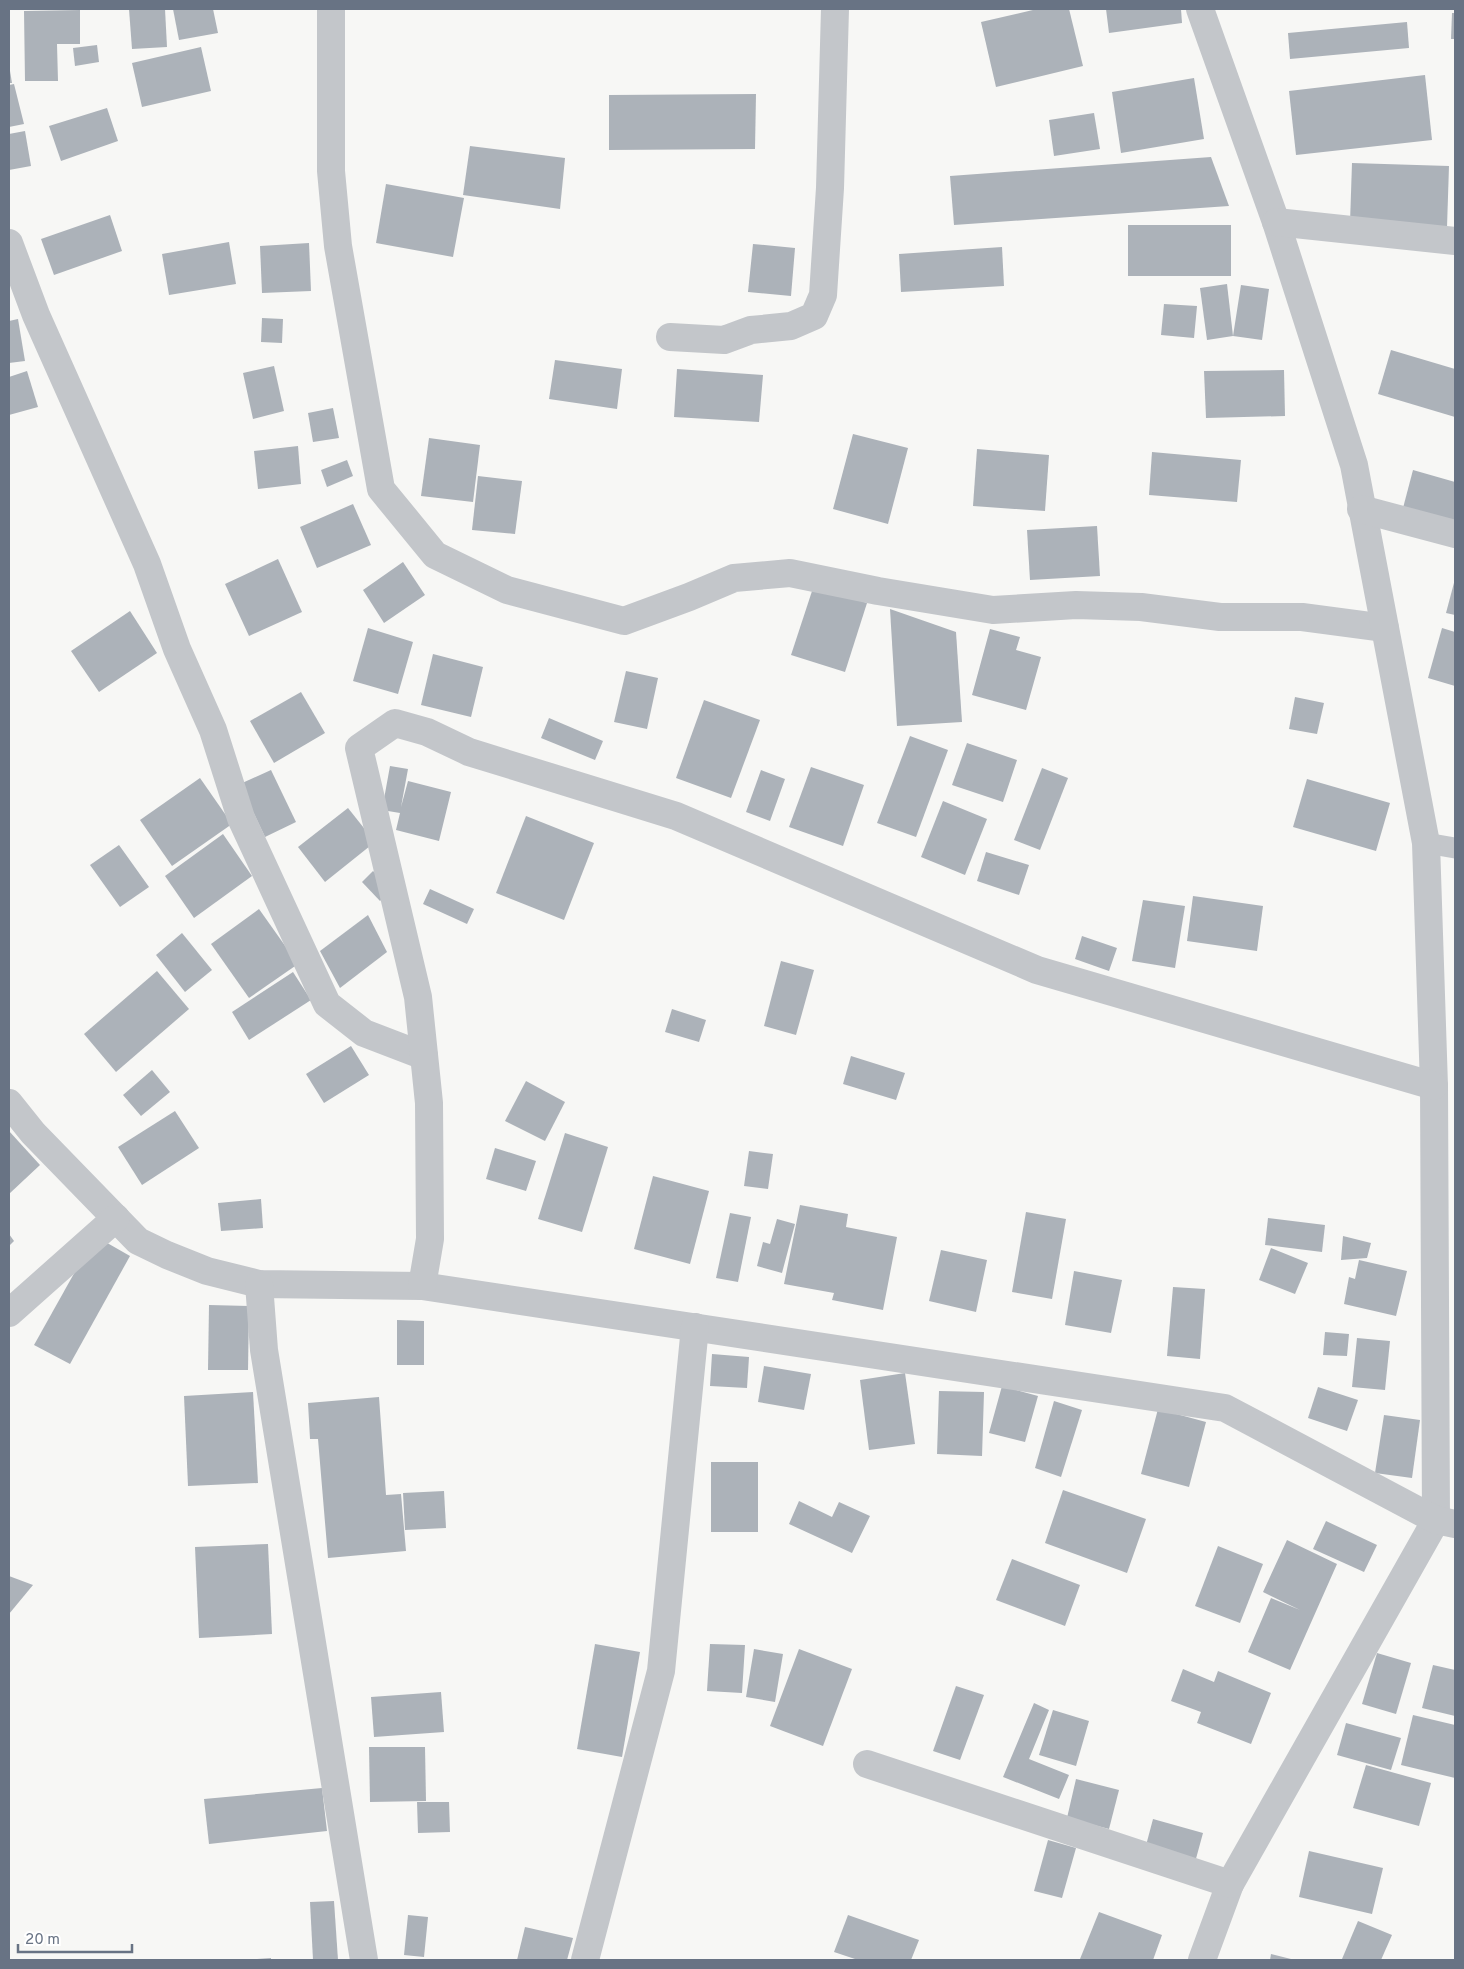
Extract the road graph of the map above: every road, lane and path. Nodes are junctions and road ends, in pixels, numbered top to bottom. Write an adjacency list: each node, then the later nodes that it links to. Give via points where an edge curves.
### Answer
1 (331, 9): 10 (street, via 330,171 338,246 381,489 435,554 507,590 624,621 734,578 790,573 993,610 1076,605 1141,606 1220,617 1302,617)
2 (835, 9): 7 (street, via 825,266 823,295 814,316 791,326 751,330 724,340)
3 (1200, 9): 4 (street)
4 (1276, 222): 5 (street); 8 (street, via 1354,466)
5 (1455, 241)
6 (9, 242): 13 (street, via 36,315 147,564 177,649 213,730 240,818 327,1004 364,1033)
7 (670, 337)
8 (1362, 509): 9 (street); 10 (street)
9 (1455, 534)
10 (1385, 628): 11 (street)
11 (1426, 843): 12 (lane); 14 (street)
12 (1455, 848)
13 (424, 1056): 14 (street, via 418,997 359,748 395,723 427,732 469,752 676,816 1037,970); 19 (street, via 430,1238)
14 (1434, 1086): 17 (street)
15 (9, 1103): 16 (street, via 33,1133)
16 (116, 1218): 18 (street, via 138,1241 167,1255 207,1271); 20 (street)
17 (1445, 1237): 22 (street)
18 (258, 1284): 19 (street); 25 (street, via 264,1350)
19 (422, 1286): 21 (street)
20 (9, 1313)
21 (695, 1327): 22 (street, via 1225,1408); 26 (street, via 661,1671)
22 (1446, 1522): 24 (street)
23 (867, 1764): 24 (street)
24 (1230, 1884): 27 (street)
25 (364, 1960)
26 (585, 1960)
27 (1202, 1960)

